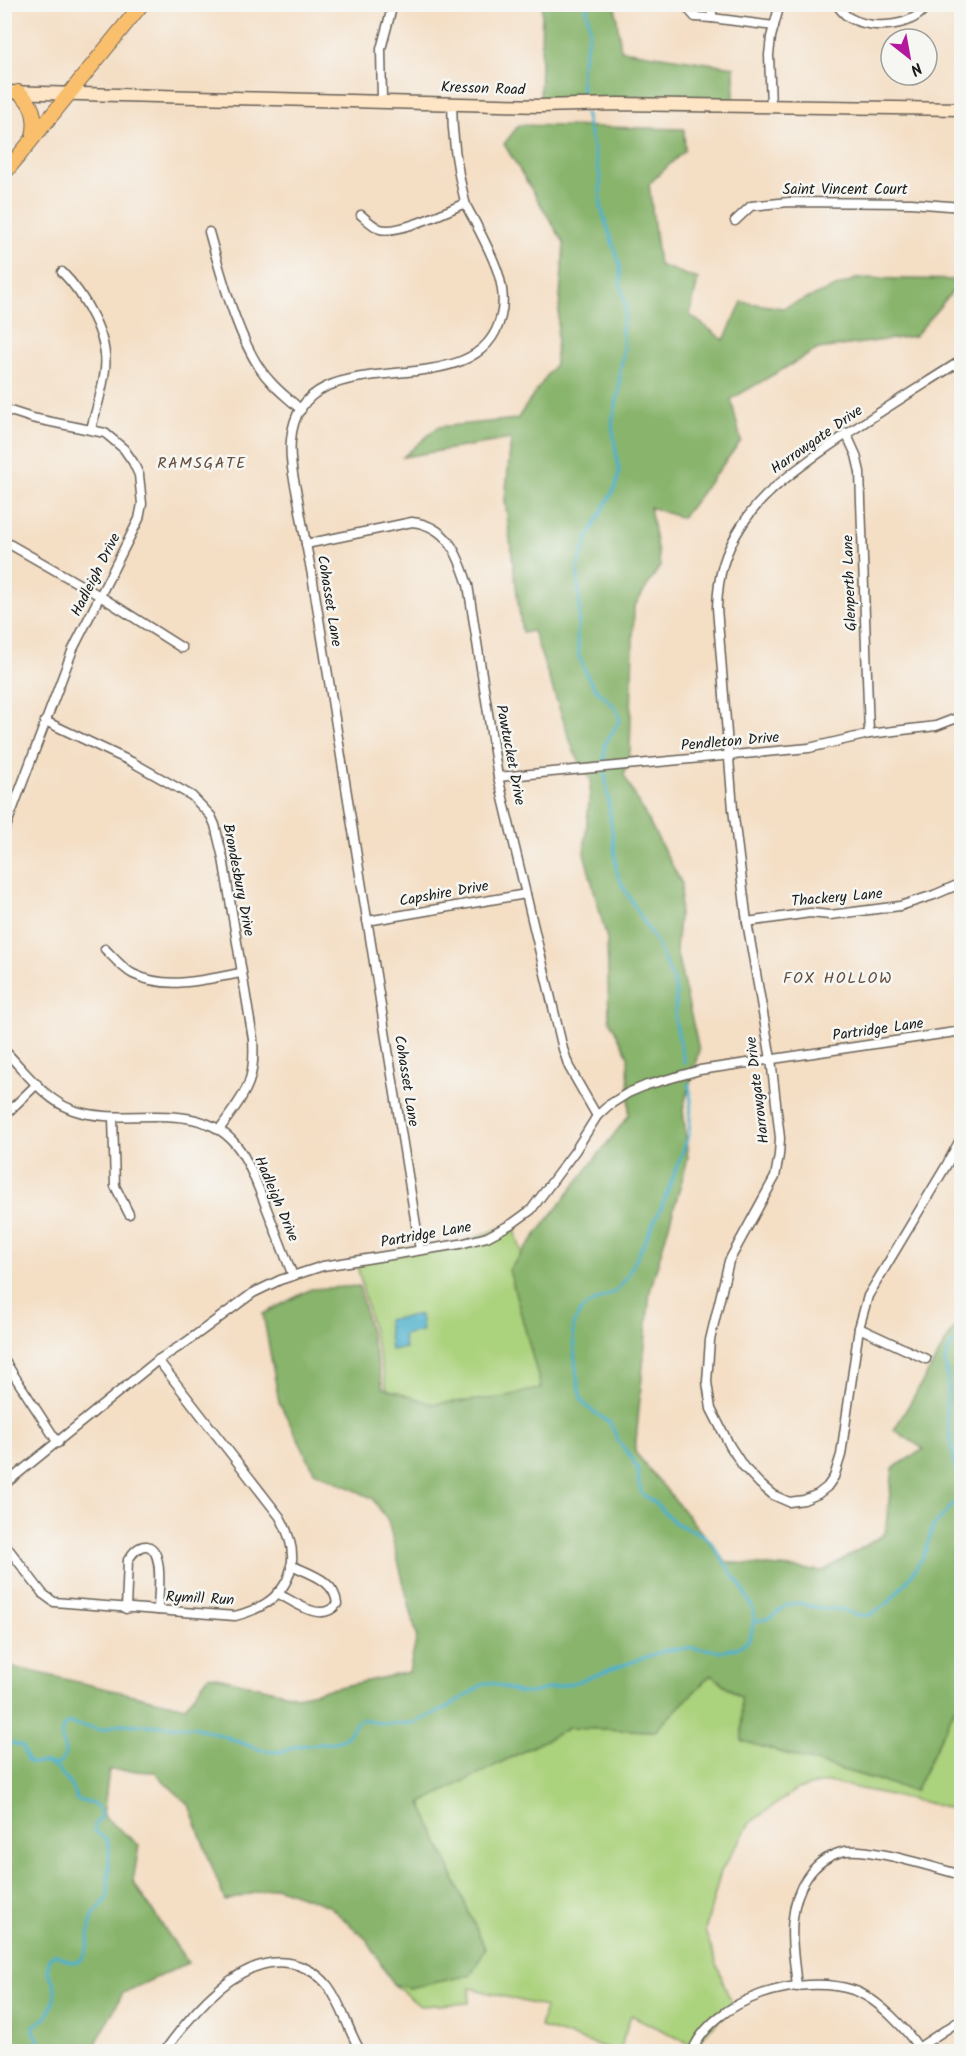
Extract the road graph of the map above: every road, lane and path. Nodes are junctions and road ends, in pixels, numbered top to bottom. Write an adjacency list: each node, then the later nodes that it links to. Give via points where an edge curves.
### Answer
1 (142, 4): 11 (main road)
2 (393, 4): 12 (street, via 381,49)
3 (687, 4): 8 (street, via 695,17)
4 (712, 4): 8 (street)
5 (780, 4): 9 (street)
6 (836, 4): 7 (street, via 848,17 882,25 914,18)
7 (928, 4)
8 (712, 18): 9 (street)
9 (774, 26): 14 (street, via 769,56)
10 (11, 92): 11 (street, Kresson Road); 16 (main road, via 26,98 35,115)
11 (70, 93): 12 (street, Kresson Road); 16 (main road)
12 (382, 101): 13 (street, Kresson Road)
13 (452, 103): 14 (street, Kresson Road); 18 (street, Cohasset Lane)
14 (771, 106): 15 (street, Kresson Road)
15 (962, 109)
16 (33, 138): 17 (main road)
17 (4, 174)
18 (465, 203): 20 (street, via 389,230 373,225); 26 (street, Cohasset Lane, via 495,262 501,285 501,315 489,342 469,357 443,368 332,385 312,396)
19 (962, 207): 21 (street, Saint Vincent Court, via 789,202 751,206)
20 (361, 215)
21 (735, 221)
22 (209, 232): 26 (street, via 248,347 269,380)
23 (62, 272): 27 (street, via 86,301 102,344 106,367)
24 (962, 360): 28 (street, Harrowgate Drive)
25 (4, 409): 27 (street, Hadleigh Drive)
26 (301, 410): 30 (street, Cohasset Lane, via 291,440 291,466)
27 (91, 429): 31 (street, Hadleigh Drive, via 105,433 133,462 139,475 142,504 139,519)
28 (846, 433): 35 (street, Glenperth Lane, via 860,472); 36 (street, Harrowgate Drive, via 777,484 742,524 718,579)
29 (4, 541): 31 (street)
30 (306, 544): 37 (street, Pawtucket Drive, via 412,522 435,527 449,543 468,585); 41 (street, Cohasset Lane)
31 (100, 597): 32 (street); 34 (street, Hadleigh Drive, via 73,649)
32 (182, 648)
33 (962, 716): 35 (street, Pendleton Drive, via 936,726)
34 (45, 721): 38 (street, Hadleigh Drive); 44 (street, Brondesbury Drive, via 132,762 192,796 211,816 223,858)
35 (869, 734): 36 (street, Pendleton Drive, via 809,748)
36 (729, 756): 37 (street, Pendleton Drive); 42 (street, Harrowgate Drive)
37 (498, 777): 40 (street, Pawtucket Drive)
38 (4, 832)
39 (962, 883): 42 (street, Thackery Lane, via 900,906)
40 (526, 894): 41 (street, Capshire Drive); 50 (street, Pawtucket Drive, via 569,1067)
41 (367, 921): 55 (street, Cohasset Lane)
42 (747, 922): 47 (street, Harrowgate Drive)
43 (105, 949): 44 (street, via 132,974 151,980 174,984)
44 (241, 973): 52 (street, Brondesbury Drive, via 253,1039 252,1077)
45 (962, 1031): 47 (street, Partridge Lane)
46 (4, 1050): 48 (street, Hadleigh Drive)
47 (771, 1059): 50 (street, Partridge Lane, via 700,1070 647,1085 628,1093); 57 (street, Harrowgate Drive, via 780,1138 775,1177 729,1261 710,1340 707,1383 711,1409 730,1446 743,1466 773,1495 789,1502 804,1500 818,1494 834,1477 841,1455)
48 (37, 1084): 49 (street); 51 (street, Hadleigh Drive, via 71,1109)
49 (4, 1116)
50 (597, 1116): 55 (street, Partridge Lane, via 531,1210 487,1237)
51 (113, 1117): 52 (street, Hadleigh Drive, via 164,1115); 54 (street, via 115,1186)
52 (219, 1130): 56 (street, Hadleigh Drive, via 239,1149 250,1167)
53 (962, 1136): 57 (street, Harrowgate Drive, via 868,1296)
54 (129, 1214)
55 (420, 1250): 56 (street, Partridge Lane, via 323,1266)
56 (293, 1276): 60 (street, Partridge Lane, via 253,1293)
57 (859, 1328): 58 (street)
58 (926, 1359)
59 (4, 1360): 61 (street)
60 (158, 1360): 61 (street, Partridge Lane); 64 (street, Rymill Run, via 280,1516 292,1547)
61 (58, 1443): 62 (street, Partridge Lane)
62 (4, 1485)
63 (4, 1543): 66 (street, Rymill Run, via 43,1594 54,1602)
64 (291, 1564): 65 (street, Rymill Run, via 290,1576); 65 (street, via 331,1586 337,1604 324,1613 314,1612)
65 (277, 1593): 67 (street, Rymill Run, via 252,1612 235,1616)
66 (126, 1609): 67 (street, Rymill Run); 67 (street, via 128,1560 145,1546 157,1554 159,1562)
67 (158, 1610)
68 (962, 1875): 69 (street, via 866,1851 842,1852 825,1860 811,1871 797,1896 792,1921)
69 (797, 1987): 71 (street, via 853,1990 896,2021); 74 (street, via 765,1993 732,2006 710,2026)
70 (962, 2019): 71 (street)
71 (920, 2050)
72 (164, 2052): 73 (street, via 200,2005 221,1988 242,1973 282,1961 317,1974 328,1986)
73 (362, 2052)
74 (692, 2052)

